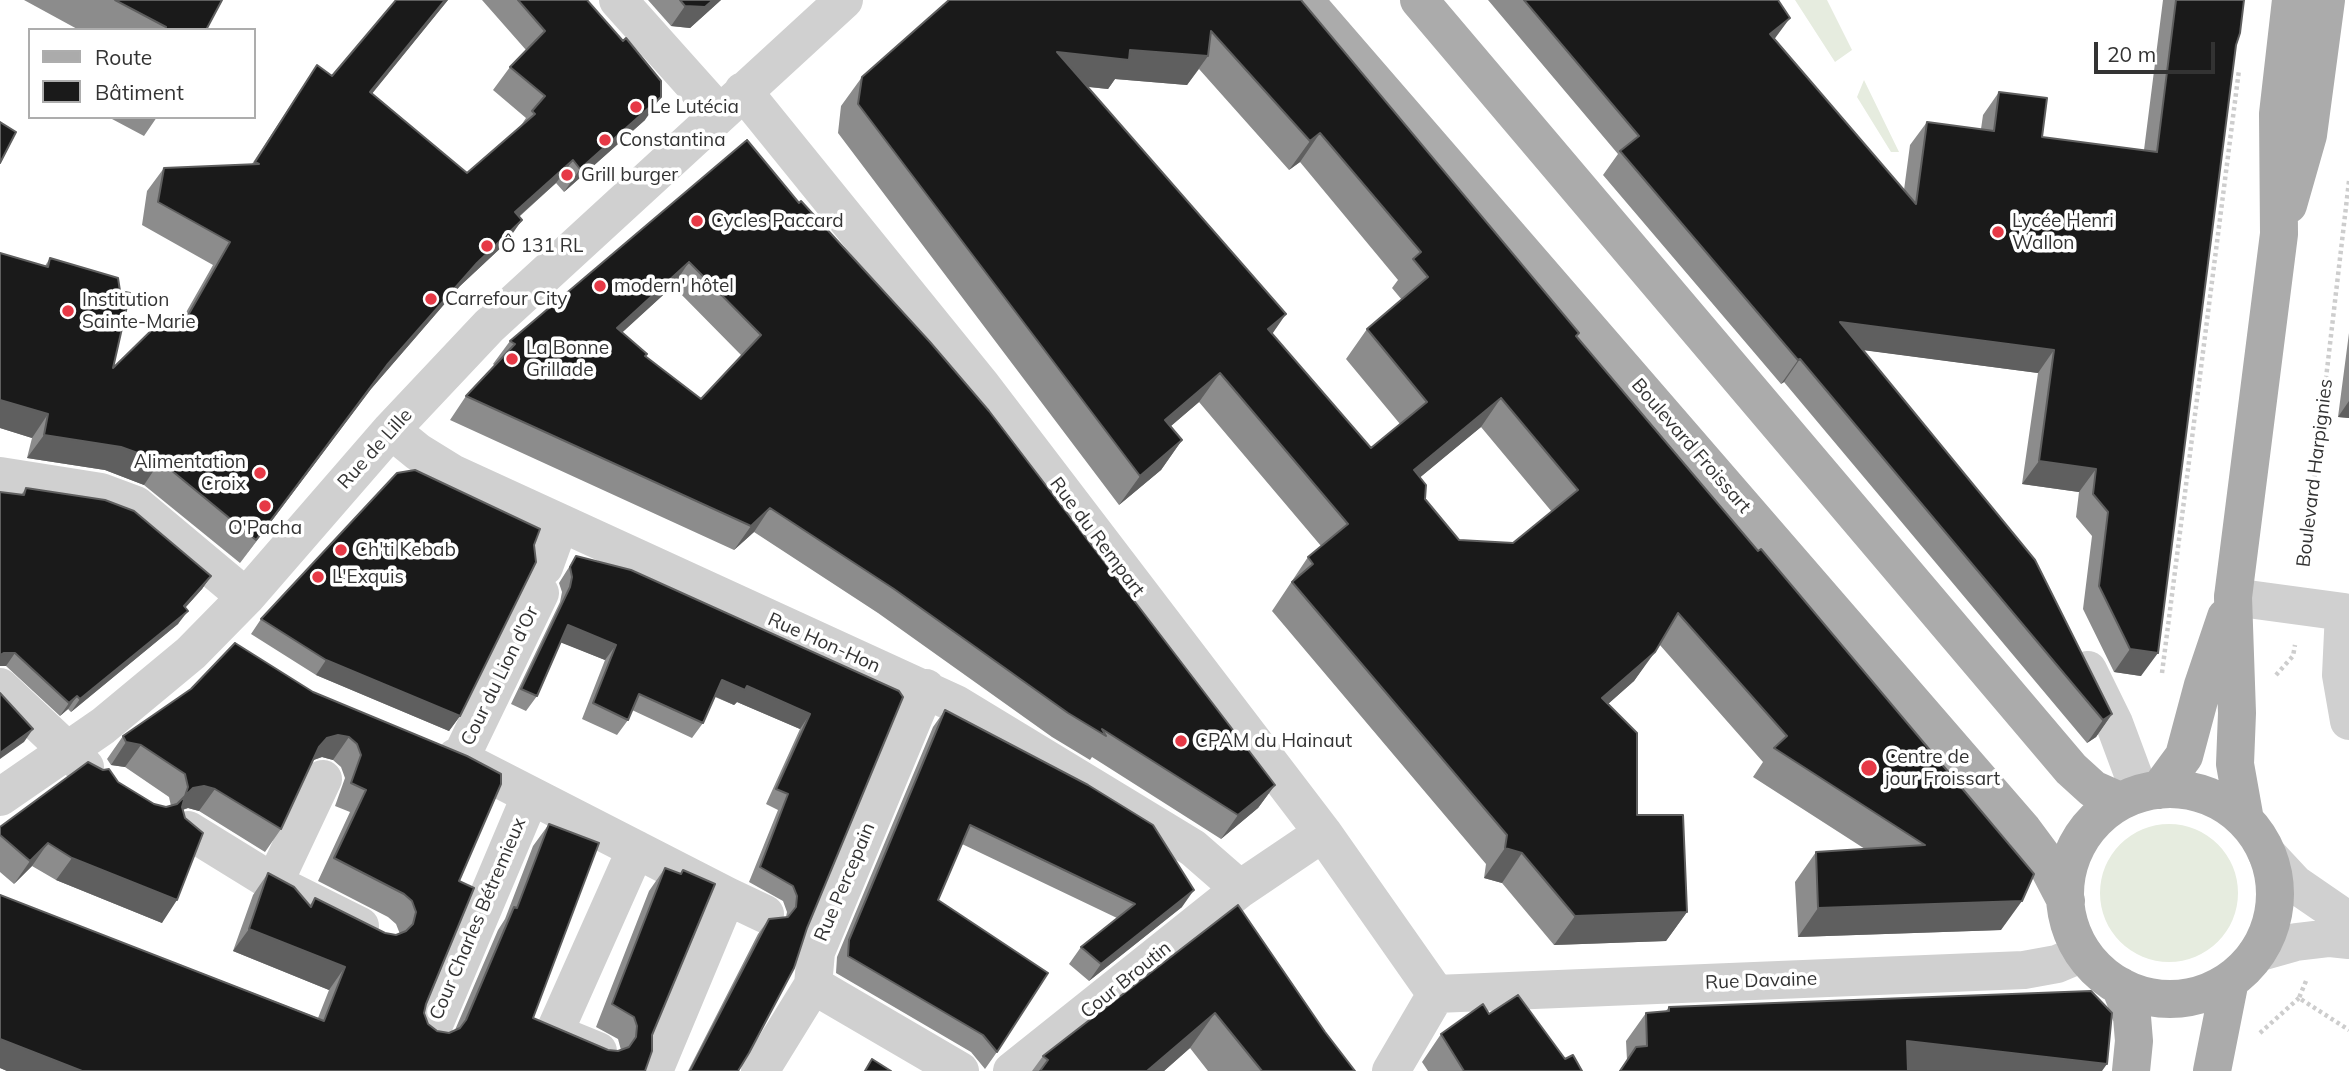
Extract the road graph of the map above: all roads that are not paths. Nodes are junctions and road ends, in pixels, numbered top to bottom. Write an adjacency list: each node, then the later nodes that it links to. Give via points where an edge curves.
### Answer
1 (618, 0): 7 (street, Rue du Rempart)
2 (844, 0): 7 (street, Rue de Lille)
3 (1304, 0): 35 (main road, Boulevard Froissart, via 2023,830)
4 (1419, 0): 24 (main road, via 2071,769 2092,789)
5 (2291, 0): 8 (main road, via 2278,114)
6 (2326, 0): 8 (main road, via 2308,135)
7 (731, 102): 9 (street, Rue de Lille, via 512,304); 29 (street, Rue du Rempart, via 982,386)
8 (2278, 234): 13 (main road)
9 (391, 430): 11 (street, Rue Hon-Hon, via 443,467); 12 (street, Rue de Lille)
10 (0, 476): 12 (street, via 101,492 136,505)
11 (560, 523): 18 (street, Rue Hon-Hon); 21 (street, Cour du Lion d'Or, via 542,580)
12 (246, 597): 14 (street, Rue de Lille)
13 (2233, 597): 19 (street, via 2344,612 2341,674); 24 (main road, via 2184,756); 27 (main road, via 2235,764)
14 (212, 633): 16 (street); 22 (street, Rue de Lille)
15 (2074, 640): 24 (street, via 2114,723)
16 (244, 657)
17 (0, 687): 22 (street)
18 (926, 688): 33 (street, Rue Hon-Hon, via 1193,848); 43 (street, Rue Percepain, via 815,936)
19 (2349, 721)
20 (422, 741): 21 (street, Cour du Lion d'Or)
21 (460, 759): 26 (street, Cour du Lion d'Or)
22 (78, 762): 25 (street, Rue de Lille)
23 (323, 779): 32 (street)
24 (2140, 795): 27 (main road, via 2199,793 2224,803); 35 (main road, via 2090,827 2067,874)
25 (0, 797)
26 (530, 797): 30 (street, Cour Charles Bétremieux); 46 (street, Cour Charles Bétremieux, via 450,966)
27 (2245, 820): 31 (main road)
28 (188, 830): 32 (street)
29 (1322, 833): 33 (street, Cour Broutin); 45 (street, Rue du Rempart)
30 (636, 849): 34 (street, Cour Charles Bétremieux); 47 (street, via 554,1033)
31 (2267, 854): 37 (street, via 2295,884); 41 (main road, via 2275,905)
32 (274, 883): 38 (street)
33 (1240, 889): 51 (street, Cour Broutin)
34 (727, 896): 36 (street, Cour Charles Bétremieux); 47 (street)
35 (2066, 901): 40 (main road, via 2071,928)
36 (765, 914)
37 (2349, 921)
38 (378, 936)
39 (2332, 939): 41 (street)
40 (2083, 953): 44 (main road); 45 (street, Rue Davaine, via 2024,970)
41 (2257, 953): 42 (main road)
42 (2230, 980): 44 (main road, via 2207,992 2169,999 2144,996); 53 (main road)
43 (813, 985): 49 (street, Rue Percepain); 50 (street)
44 (2120, 986): 52 (main road, via 2132,1017)
45 (1436, 994): 48 (street)
46 (430, 1034)
47 (630, 1062)
48 (1399, 1067)
49 (760, 1071)
50 (960, 1071)
51 (1012, 1071)
52 (2132, 1071)
53 (2212, 1071)

